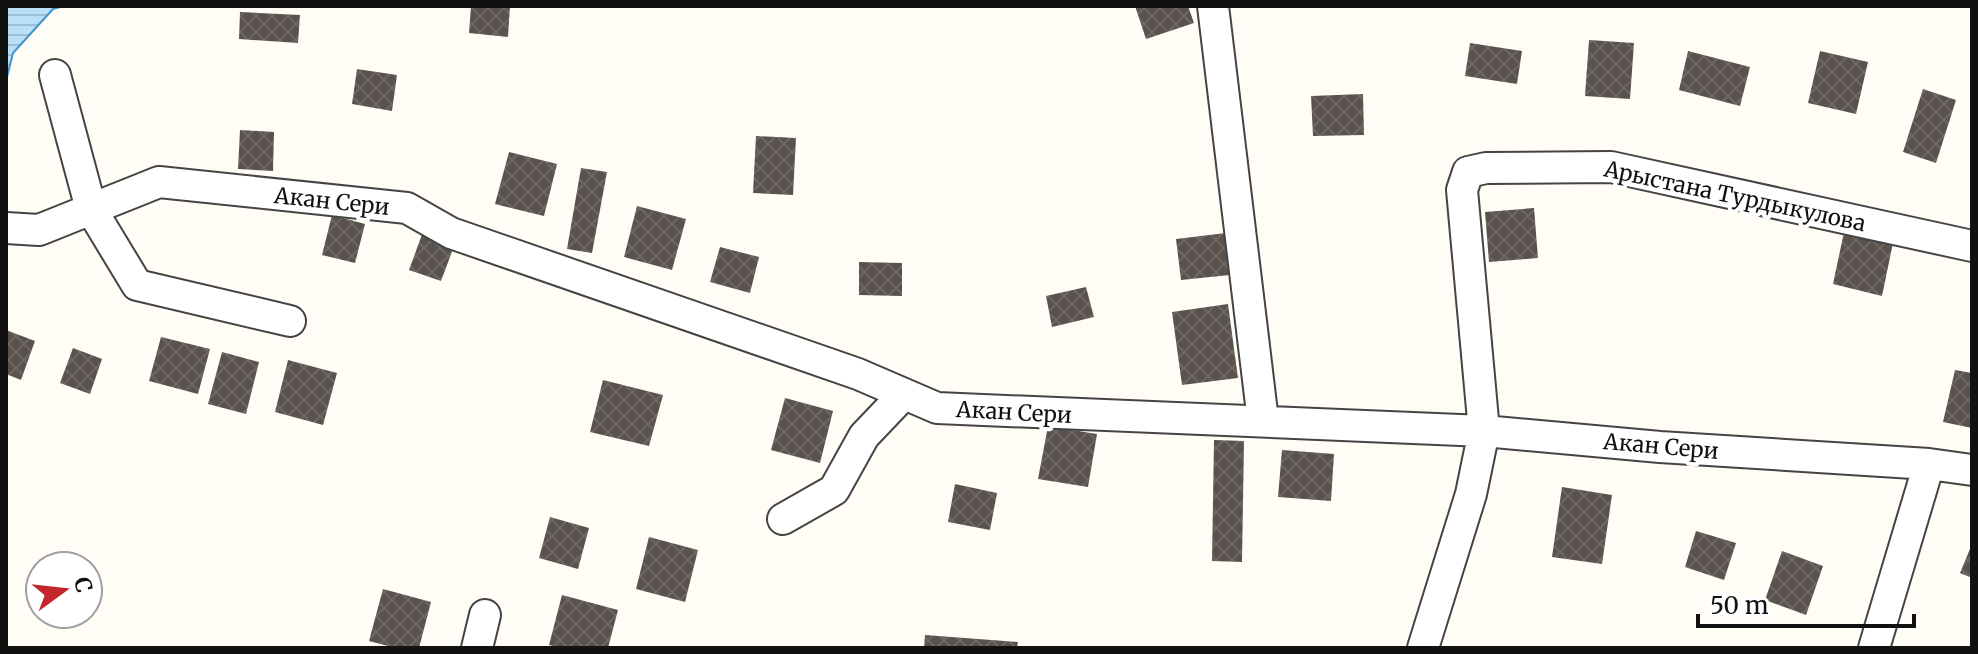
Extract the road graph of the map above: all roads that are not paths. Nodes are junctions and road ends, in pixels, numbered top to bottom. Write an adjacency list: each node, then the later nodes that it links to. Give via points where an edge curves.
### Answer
1 (1213, 6): 8 (street)
2 (55, 75): 3 (street)
3 (91, 209): 4 (street, Акан Сери, via 39,230); 6 (street, via 137,285); 7 (street, Акан Сери, via 159,182 407,208 451,233)
4 (6, 228)
5 (1972, 246): 9 (street, Арыстана Турдыкулова, via 1611,167 1468,172 1462,190)
6 (290, 321)
7 (904, 394): 8 (street, Акан Сери, via 937,408); 12 (street, via 864,436 834,490)
8 (1263, 421): 9 (street, Акан Сери)
9 (1484, 431): 10 (street, Акан Сери); 15 (street, via 1471,494)
10 (1929, 464): 11 (street, Акан Сери); 16 (street)
11 (1972, 470)
12 (783, 519)
13 (485, 615): 14 (street)
14 (477, 648)
15 (1423, 648)
16 (1874, 648)

